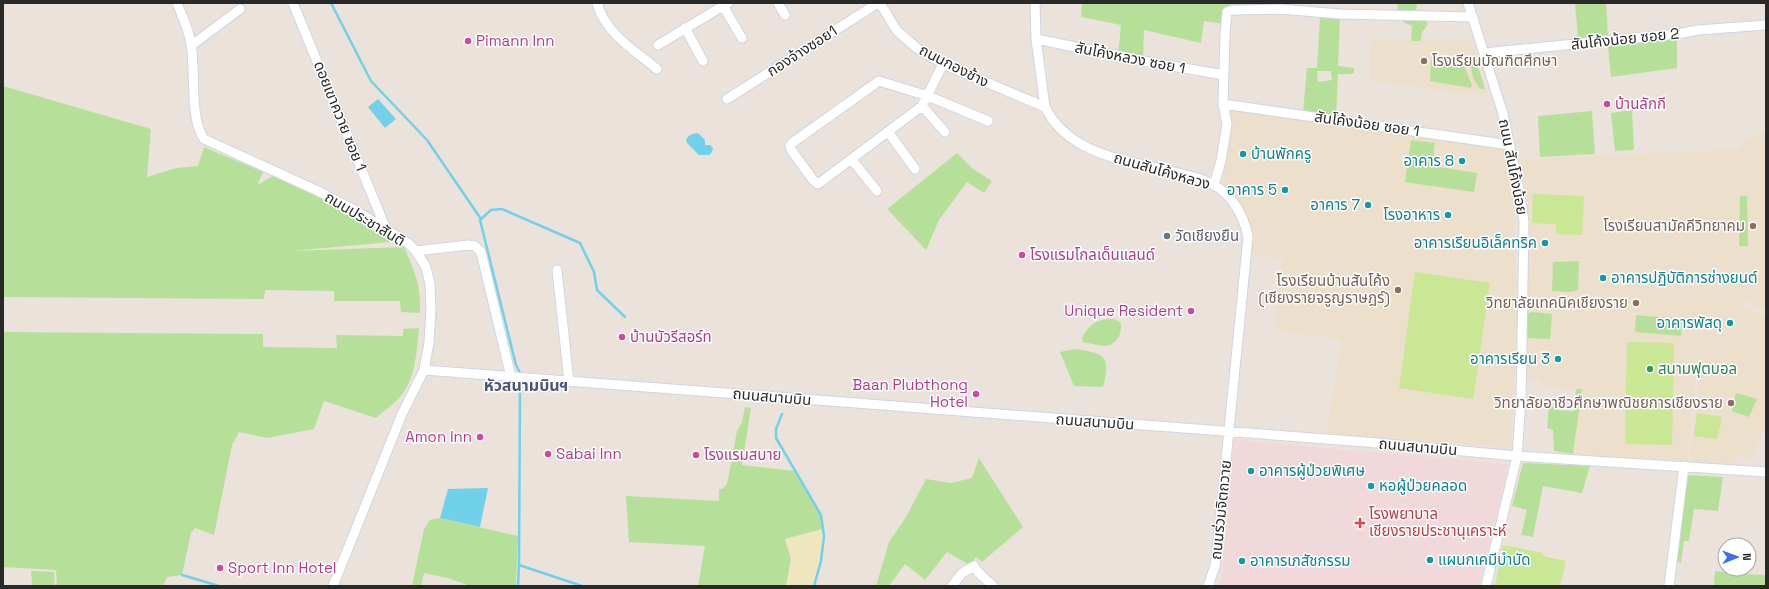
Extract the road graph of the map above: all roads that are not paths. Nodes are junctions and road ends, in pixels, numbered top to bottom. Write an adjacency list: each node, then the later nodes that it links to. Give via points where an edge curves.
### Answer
1 (177, 3): 16 (street, ถนนประชาสันติ)
2 (293, 3): 36 (street, ดอยเขาควาย ซอย 1)
3 (597, 3): 21 (street, via 600,15 610,29)
4 (778, 3): 10 (street)
5 (879, 3): 20 (street, ถนนกองช้าง, via 900,34 918,49); 24 (street, กองจ้างซอย1)
6 (1035, 3): 15 (street, ถนนสันโค้งหลวง)
7 (1468, 3): 11 (street, ถนน สันโค้งน้อย)
8 (726, 4): 13 (street); 14 (street)
9 (240, 9): 16 (street)
10 (785, 15)
11 (1473, 17): 18 (street, ถนน สันโค้งน้อย); 22 (street, via 1339,14 1280,9 1233,10 1227,12 1224,33)
12 (1766, 25): 18 (street, สันโค้งน้อย ซอย 2)
13 (685, 28): 17 (street); 19 (street)
14 (742, 38)
15 (1036, 39): 22 (street, สันโค้งหลวง ซอย 1); 27 (street, ถนนสันโค้งหลวง)
16 (192, 45): 36 (street, ถนนประชาสันติ, via 197,127 204,139 318,191)
17 (658, 45)
18 (1484, 54): 31 (street, ถนน สันโค้งน้อย)
19 (703, 61)
20 (943, 64): 23 (street); 27 (street, ถนนกองช้าง)
21 (657, 69)
22 (1224, 75): 25 (street)
23 (928, 96): 26 (street); 28 (street); 32 (street, via 879,82 790,146 818,184)
24 (727, 99)
25 (1223, 104): 31 (street, สันโค้งน้อย ซอย 1); 34 (street, via 1227,124)
26 (922, 106): 29 (street); 30 (street)
27 (1045, 107): 34 (street, ถนนสันโค้งหลวง, via 1061,129 1083,146 1104,155)
28 (988, 121)
29 (945, 132)
30 (889, 133): 32 (street); 33 (street)
31 (1510, 145): 43 (street, ถนน สันโค้งน้อย, via 1524,222 1521,401)
32 (852, 160): 35 (street)
33 (915, 169)
34 (1214, 185): 42 (street, ถนนสันโค้งหลวง, via 1239,210 1248,236)
35 (877, 191)
36 (386, 229): 37 (street, ถนนประชาสันติ)
37 (416, 251): 39 (street, ถนนประชาสันติ, via 426,267 430,284 429,343); 40 (street, via 468,245 475,246 481,252)
38 (557, 270): 41 (street)
39 (424, 370): 40 (street, ถนนสนามบิน); 46 (street, ถนนประชาสันติ, via 402,414)
40 (510, 377): 41 (street, ถนนสนามบิน)
41 (569, 382): 42 (street, ถนนสนามบิน)
42 (1229, 432): 43 (street, ถนนสนามบิน); 49 (street, ถนนร่วมจิตถวาย, via 1215,566)
43 (1517, 456): 44 (street, ถนนสนามบิน); 50 (street, ถนน สันโค้งน้อย)
44 (1684, 466): 45 (street, ถนนสนามบิน); 51 (street)
45 (1766, 472)
46 (333, 586)
47 (952, 586): 48 (street, via 962,572 974,566)
48 (993, 586)
49 (1208, 586)
50 (1486, 586)
51 (1669, 586)

